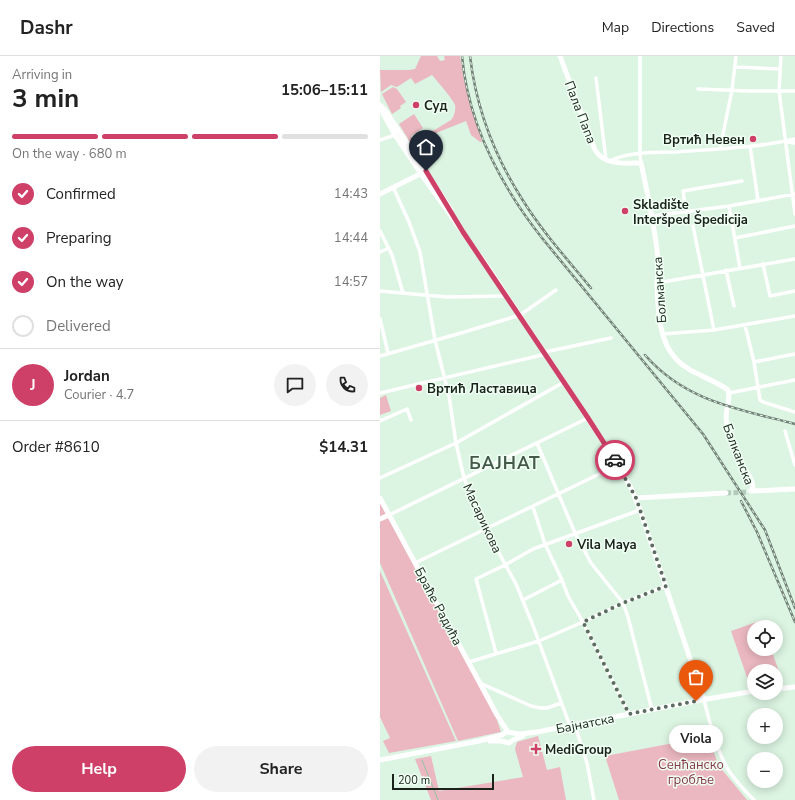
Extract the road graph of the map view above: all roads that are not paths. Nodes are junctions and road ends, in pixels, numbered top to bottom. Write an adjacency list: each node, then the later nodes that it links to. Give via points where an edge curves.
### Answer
1 (560, 56): 22 (main road, Пала Папа, via 595,150 598,156)
2 (640, 56): 21 (street, Болманска)
3 (736, 56): 5 (street)
4 (781, 56): 6 (street)
5 (735, 67): 6 (street); 9 (street)
6 (780, 69): 10 (street)
7 (596, 78): 22 (street)
8 (698, 89): 9 (street)
9 (732, 90): 10 (street); 20 (street)
10 (779, 91): 11 (street); 17 (street)
11 (795, 91)
12 (380, 105): 24 (main road)
13 (380, 108): 14 (main road)
14 (395, 135): 16 (street); 24 (main road)
15 (795, 139): 17 (street)
16 (380, 140)
17 (786, 142): 18 (street); 19 (street); 28 (street)
18 (795, 143)
19 (750, 146): 20 (street); 29 (street)
20 (720, 149): 21 (street)
21 (640, 154): 22 (street); 23 (street, Болманска)
22 (608, 161): 23 (main road, via 618,164)
23 (641, 163): 33 (main road, Болманска)
24 (423, 172): 26 (main road); 51 (main road)
25 (742, 181): 31 (street, via 683,191)
26 (394, 188): 27 (main road); 50 (street, Масарикова, via 418,245)
27 (380, 194)
28 (793, 194): 29 (street); 32 (street)
29 (758, 200): 30 (street)
30 (729, 206): 31 (street); 37 (street)
31 (686, 212): 33 (street)
32 (795, 214)
33 (652, 216): 45 (main road, Болманска, via 658,262)
34 (693, 226): 44 (street)
35 (795, 226): 37 (street)
36 (380, 231): 38 (street)
37 (735, 238): 42 (street)
38 (389, 248): 39 (street); 49 (street)
39 (380, 252)
40 (795, 259): 41 (street)
41 (763, 264): 42 (street); 48 (street, via 770,296)
42 (740, 268): 43 (street)
43 (726, 270): 44 (street); 52 (street)
44 (702, 275): 45 (street); 57 (street)
45 (657, 283): 58 (main road, Болманска)
46 (556, 290): 53 (street)
47 (380, 291): 49 (street)
48 (795, 291)
49 (403, 293): 50 (street)
50 (428, 296): 51 (street); 60 (street, Масарикова)
51 (507, 296): 53 (main road)
52 (734, 306)
53 (520, 315): 60 (street); 62 (main road)
54 (795, 316): 56 (street)
55 (380, 319): 61 (street)
56 (745, 325): 57 (street); 65 (street)
57 (714, 330): 58 (street)
58 (663, 334): 70 (main road, Болманска, via 666,346 676,360 725,388)
59 (611, 338): 62 (street)
60 (435, 340): 61 (street); 66 (street, Масарикова)
61 (388, 353): 64 (street)
62 (545, 353): 66 (street); 68 (main road)
63 (795, 354): 65 (street)
64 (380, 356)
65 (754, 362): 69 (street)
66 (444, 378): 71 (street); 77 (street, Масарикова)
67 (795, 380): 69 (street)
68 (564, 382): 73 (main road); 77 (street)
69 (758, 387): 70 (street); 72 (street, via 761,401)
70 (729, 393): 83 (main road, Балканска, via 726,419 734,447 752,480 751,491)
71 (380, 394)
72 (795, 412)
73 (588, 418): 78 (street); 79 (main road)
74 (411, 420): 75 (street, via 407,409)
75 (380, 421)
76 (785, 431): 80 (street)
77 (456, 443): 81 (street); 82 (street, Масарикова)
78 (537, 443): 82 (street); 85 (street)
79 (618, 465): 85 (street); 87 (main road)
80 (795, 465)
81 (380, 478)
82 (464, 478): 90 (street); 92 (street, Масарикова)
83 (795, 489)
84 (726, 493): 87 (main road)
85 (558, 494): 88 (street); 93 (street)
86 (380, 498): 90 (main road, Браће Радића)
87 (636, 498): 89 (main road)
88 (533, 507): 92 (street); 94 (street)
89 (640, 510): 93 (street); 98 (main road)
90 (389, 515): 91 (main road); 95 (main road, Браће Радића)
91 (380, 519)
92 (486, 529): 95 (street); 96 (street, Масарикова)
93 (575, 533): 94 (street); 100 (street, via 591,563)
94 (545, 544): 96 (street); 97 (street)
95 (415, 563): 104 (main road, Браће Радића)
96 (505, 565): 99 (street, Масарикова); 103 (street, via 476,579)
97 (562, 580): 99 (street); 101 (street)
98 (666, 586): 100 (street); 109 (main road)
99 (522, 600): 102 (street, Масарикова)
100 (623, 603): 101 (street); 111 (street)
101 (583, 622): 102 (street); 112 (street)
102 (538, 641): 103 (street); 110 (street, Масарикова)
103 (496, 653): 104 (street)
104 (469, 662): 105 (main road, Браће Радића)
105 (480, 682): 110 (street, via 531,706 547,708); 113 (main road, Браће Радића)
106 (795, 687): 107 (main road)
107 (783, 688)
108 (747, 693): 109 (main road, Бајнатска)
109 (704, 700): 111 (main road, Бајнатска); 123 (street, via 714,738 726,766)
110 (561, 703): 114 (street, Масарикова)
111 (652, 710): 112 (main road, Бајнатска)
112 (629, 714): 114 (main road, Бајнатска)
113 (497, 715): 115 (main road, Браће Радића); 117 (main road, Браће Радића)
114 (572, 725): 116 (main road, Бајнатска); 122 (street, Масарикова, via 587,763)
115 (510, 732): 116 (main road, Бајнатска); 117 (main road, Бајнатска); 118 (main road)
116 (537, 732): 118 (main road, Бајнатска)
117 (502, 735): 119 (main road, Бајнатска); 120 (main road)
118 (513, 740): 120 (main road, Бајнатска, via 509,743)
119 (479, 741): 120 (main road, Бајнатска); 121 (main road, Бајнатска)
120 (503, 741)
121 (380, 760)
122 (594, 800)
123 (754, 800)

